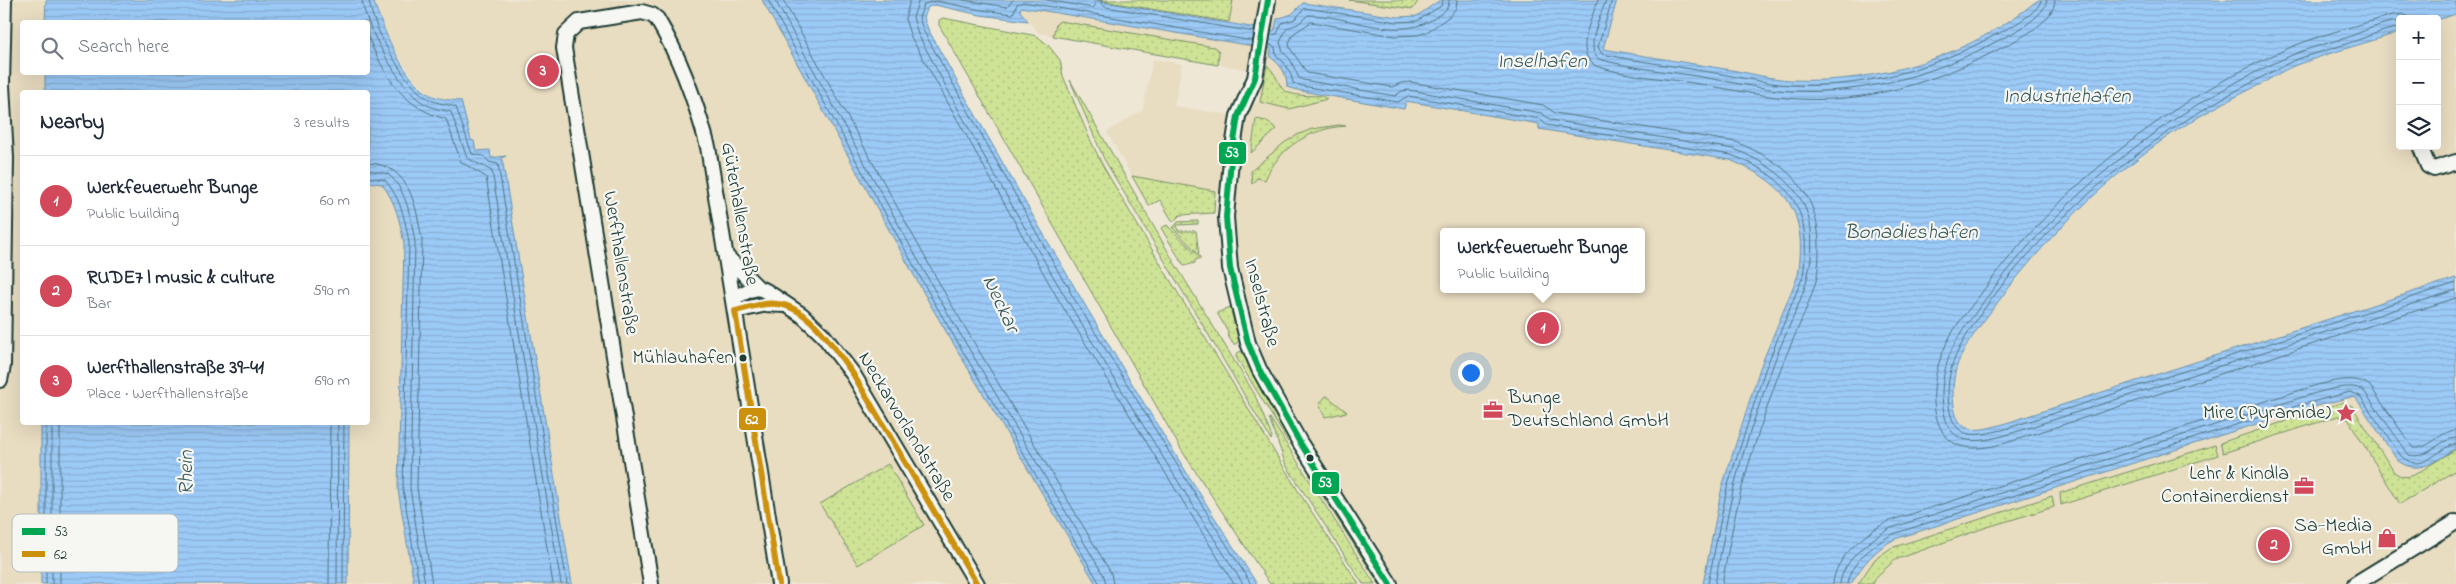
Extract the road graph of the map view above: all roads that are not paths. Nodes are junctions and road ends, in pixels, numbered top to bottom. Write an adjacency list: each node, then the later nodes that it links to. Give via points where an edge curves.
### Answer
1 (1268, 0): 15 (street, Inselstraße, via 1258,66 1238,116 1228,182 1227,242 1237,302 1248,344 1268,386)
2 (3, 5): 10 (street, via 6,208 4,366)
3 (565, 38): 6 (street, Güterhallenstraße, via 570,28 579,22 642,12 657,19 682,67 697,106 708,147); 12 (street, Werfthallenstraße, via 564,48)
4 (2421, 150): 5 (street, via 2428,166 2434,168)
5 (2456, 162)
6 (727, 257): 7 (street, Neckarvorlandstraße); 8 (street, Güterhallenstraße)
7 (758, 288): 8 (street, via 743,292); 9 (street, Neckarvorlandstraße)
8 (734, 304): 9 (street); 13 (street, Güterhallenstraße)
9 (785, 304): 14 (street, Neckarvorlandstraße, via 823,335 853,374)
10 (0, 380)
11 (2456, 522): 16 (street)
12 (651, 584)
13 (779, 584)
14 (977, 584)
15 (1390, 584)
16 (2355, 584)

